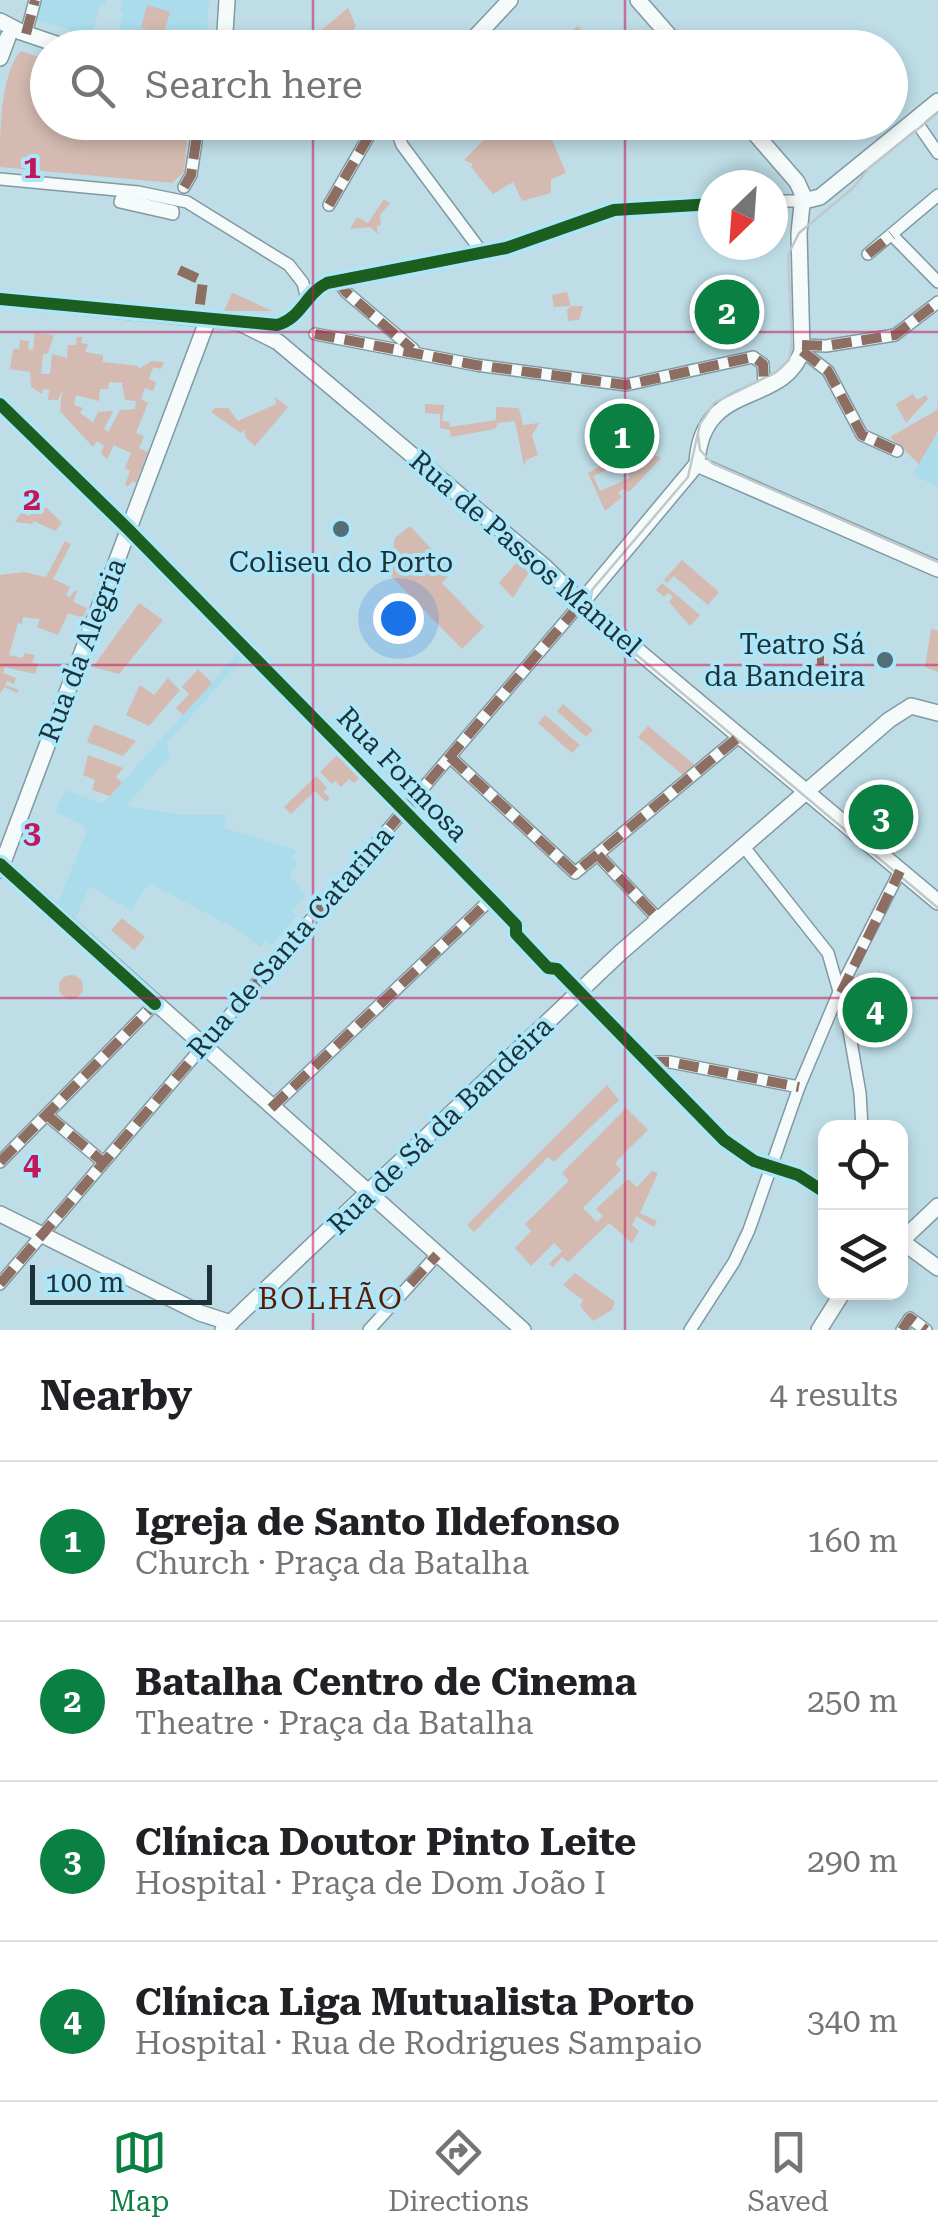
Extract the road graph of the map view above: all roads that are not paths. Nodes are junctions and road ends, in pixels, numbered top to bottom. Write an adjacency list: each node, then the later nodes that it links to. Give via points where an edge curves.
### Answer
1 (34, 0): 9 (street)
2 (227, 0): 6 (street)
3 (510, 0): 7 (street)
4 (638, 0): 8 (street)
5 (0, 21): 9 (street)
6 (225, 30)
7 (481, 30)
8 (664, 30)
9 (14, 34): 10 (street)
10 (0, 58)
11 (938, 101): 12 (street)
12 (914, 120): 13 (street); 19 (street)
13 (908, 125)
14 (197, 140): 21 (street)
15 (366, 140): 25 (street)
16 (400, 140): 28 (street)
17 (761, 140): 24 (street, via 797,182)
18 (889, 140): 24 (street)
19 (938, 153)
20 (0, 180): 33 (street, via 188,202 289,266)
21 (184, 186)
22 (938, 196): 27 (street)
23 (788, 201): 24 (street)
24 (804, 202): 38 (street, via 798,233)
25 (329, 205)
26 (698, 205): 28 (street, via 614,210)
27 (892, 235): 29 (street); 31 (street)
28 (481, 252): 30 (street)
29 (868, 254)
30 (338, 280): 33 (street); 39 (street)
31 (938, 282)
32 (0, 300): 35 (street)
33 (307, 300): 36 (street, via 295,318 281,324)
34 (938, 302): 38 (street, via 895,334)
35 (208, 319): 36 (street); 44 (street, Rua da Alegria)
36 (238, 322): 46 (street, Rua de Passos Manuel, via 278,342)
37 (315, 334): 39 (street)
38 (802, 348): 40 (street, via 793,368); 42 (street, via 828,371 862,435)
39 (416, 352): 40 (street, via 626,384 753,356 763,364)
40 (764, 386): 43 (street, via 708,421)
41 (0, 404): 44 (street, Rua Formosa)
42 (896, 451)
43 (697, 464): 45 (street); 46 (street, Rua de Santa Catarina)
44 (128, 529): 51 (street, Rua Formosa); 54 (street, Rua da Alegria)
45 (938, 569)
46 (581, 604): 48 (street, Rua de Passos Manuel); 49 (street, Rua de Santa Catarina)
47 (938, 713): 50 (street, Rua de Sá da Bandeira, via 906,707)
48 (741, 735): 50 (street, Rua de Passos Manuel); 53 (street)
49 (450, 757): 51 (street, Rua de Santa Catarina); 53 (street, via 575,873)
50 (808, 793): 52 (street, Rua de Sá da Bandeira); 55 (street, Rua de Passos Manuel)
51 (404, 811): 56 (street, Rua Formosa); 62 (street, Rua de Santa Catarina)
52 (744, 847): 58 (street, Rua de Sá da Bandeira); 60 (street, via 821,940)
53 (598, 855): 58 (street)
54 (1, 866): 61 (street)
55 (900, 871): 57 (street, Rua de Passos Manuel); 60 (street)
56 (491, 899): 59 (street, Rua Formosa, via 527,946); 65 (street)
57 (938, 902)
58 (658, 920): 59 (street, Rua de Sá da Bandeira)
59 (579, 992): 63 (street, Rua Formosa); 72 (street, Rua de Sá da Bandeira)
60 (841, 992): 64 (street); 67 (street)
61 (155, 1004): 62 (street); 66 (street)
62 (201, 1045): 65 (street); 69 (street, Rua de Santa Catarina)
63 (649, 1062): 64 (street); 70 (street, Rua Formosa, via 724,1140)
64 (800, 1087): 70 (street)
65 (271, 1108): 72 (street)
66 (47, 1115): 68 (street); 69 (street)
67 (861, 1120)
68 (0, 1162)
69 (104, 1162): 75 (street, Rua de Santa Catarina)
70 (773, 1167): 71 (street, Rua Formosa); 85 (street, via 734,1262)
71 (818, 1188)
72 (369, 1194): 78 (street); 82 (street, Rua de Sá da Bandeira)
73 (938, 1206): 76 (street)
74 (0, 1214): 75 (street)
75 (42, 1234): 80 (street, Rua de Santa Catarina); 82 (street)
76 (908, 1234)
77 (908, 1246): 79 (street)
78 (437, 1255): 83 (street); 84 (street)
79 (938, 1268)
80 (0, 1284)
81 (838, 1300): 86 (street)
82 (232, 1328)
83 (369, 1330)
84 (523, 1330)
85 (690, 1330)
86 (819, 1330)
87 (902, 1330): 88 (street, via 910,1318)
88 (926, 1330)

